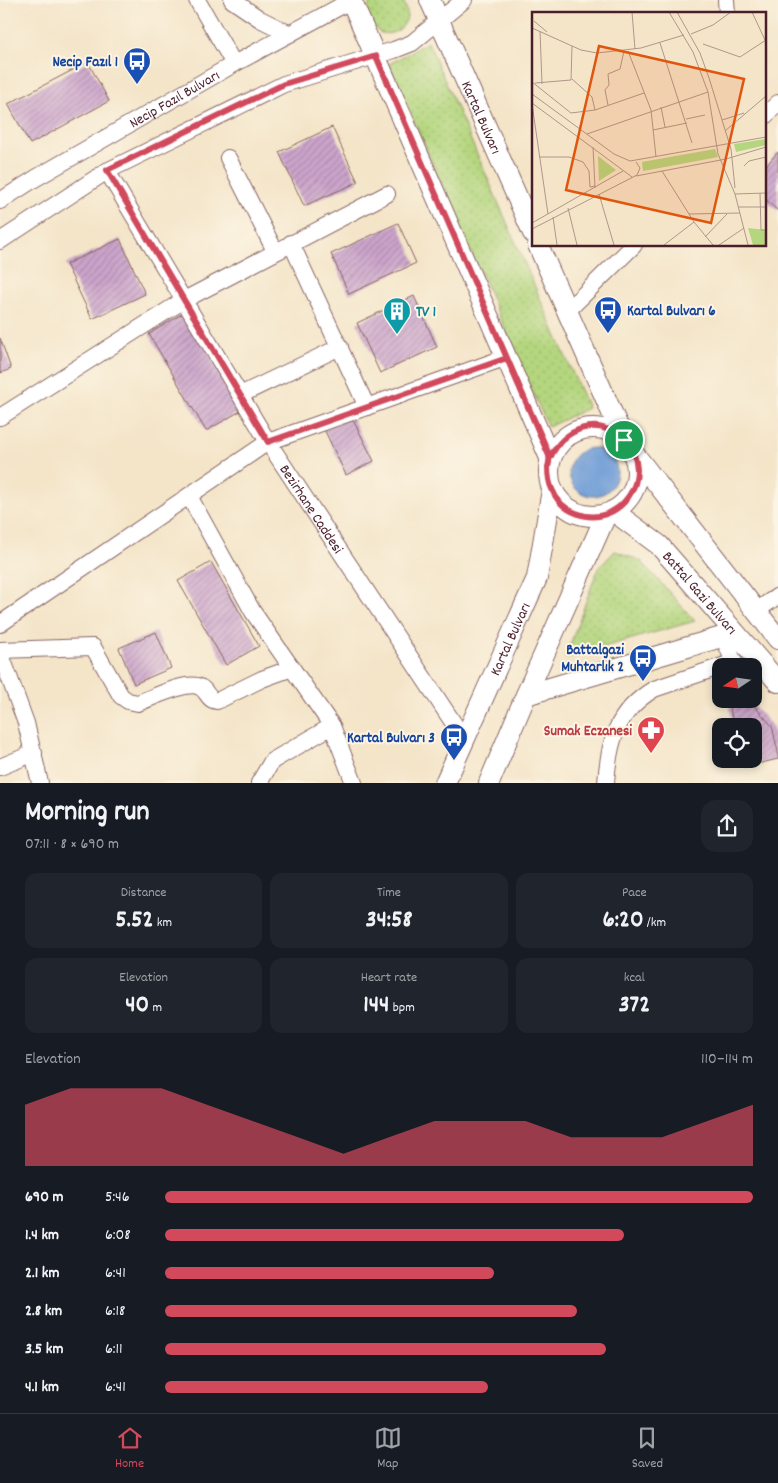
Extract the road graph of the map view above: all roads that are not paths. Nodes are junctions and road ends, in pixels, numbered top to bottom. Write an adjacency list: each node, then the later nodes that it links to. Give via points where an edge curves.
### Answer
1 (197, 0): 9 (street)
2 (232, 0): 7 (street)
3 (351, 0): 7 (street, Necip Fazıl Bulvarı); 8 (main road)
4 (430, 0): 6 (main road, Kartal Bulvarı)
5 (464, 0): 6 (street, Necip Fazıl Bulvarı)
6 (439, 20): 8 (street, Necip Fazıl Bulvarı, via 412,43); 16 (main road, Kartal Bulvarı)
7 (290, 34): 9 (street, Necip Fazıl Bulvarı)
8 (376, 56): 13 (street, Necip Fazıl Bulvarı, via 284,84); 25 (main road)
9 (234, 64): 15 (street, Necip Fazıl Bulvarı)
10 (778, 103): 11 (street)
11 (766, 115)
12 (228, 158): 21 (street)
13 (107, 170): 17 (street, Necip Fazıl Bulvarı); 22 (street, Bezirhane Caddesi)
14 (387, 194): 18 (street)
15 (0, 201)
16 (532, 230)
17 (0, 241)
18 (291, 243): 21 (street); 24 (street)
19 (538, 246): 23 (main road)
20 (633, 246): 23 (street)
21 (275, 251): 22 (street)
22 (184, 300): 26 (street, Bezirhane Caddesi); 28 (street)
23 (567, 311): 30 (main road)
24 (340, 348): 26 (street); 27 (street)
25 (507, 358): 27 (street); 31 (main road)
26 (240, 395): 29 (street, Bezirhane Caddesi)
27 (368, 407): 29 (street)
28 (0, 418)
29 (268, 442): 33 (street); 45 (street, Bezirhane Caddesi)
30 (629, 447): 31 (main road, via 611,431 590,427 570,433 561,440); 34 (main road, via 637,469 635,485 624,504); 36 (main road, Battal Gazi Bulvarı)
31 (550, 458): 32 (main road, via 548,469)
32 (552, 490): 34 (main road, via 565,507 574,512 590,516); 45 (main road, Kartal Bulvarı, via 537,578)
33 (189, 496): 37 (street); 41 (street, via 253,612)
34 (610, 513): 38 (main road, Battal Gazi Bulvarı, via 659,545); 43 (main road)
35 (778, 596): 36 (street)
36 (756, 611): 39 (main road, Battal Gazi Bulvarı)
37 (0, 624)
38 (729, 635): 42 (main road, Battal Gazi Bulvarı); 43 (main road); 53 (street, via 734,662 654,689 627,710 616,728)
39 (778, 639)
40 (0, 651): 41 (street, via 93,646 121,696 138,703 189,684 203,688 211,700 217,701); 46 (street)
41 (292, 668): 44 (street)
42 (778, 682)
43 (526, 695): 52 (main road)
44 (332, 726): 49 (street, via 272,761); 50 (street)
45 (464, 739): 51 (main road, Kartal Bulvarı)
46 (34, 753): 47 (street); 48 (street)
47 (0, 767)
48 (40, 783)
49 (260, 783)
50 (354, 783)
51 (445, 783)
52 (489, 783)
53 (606, 783)

